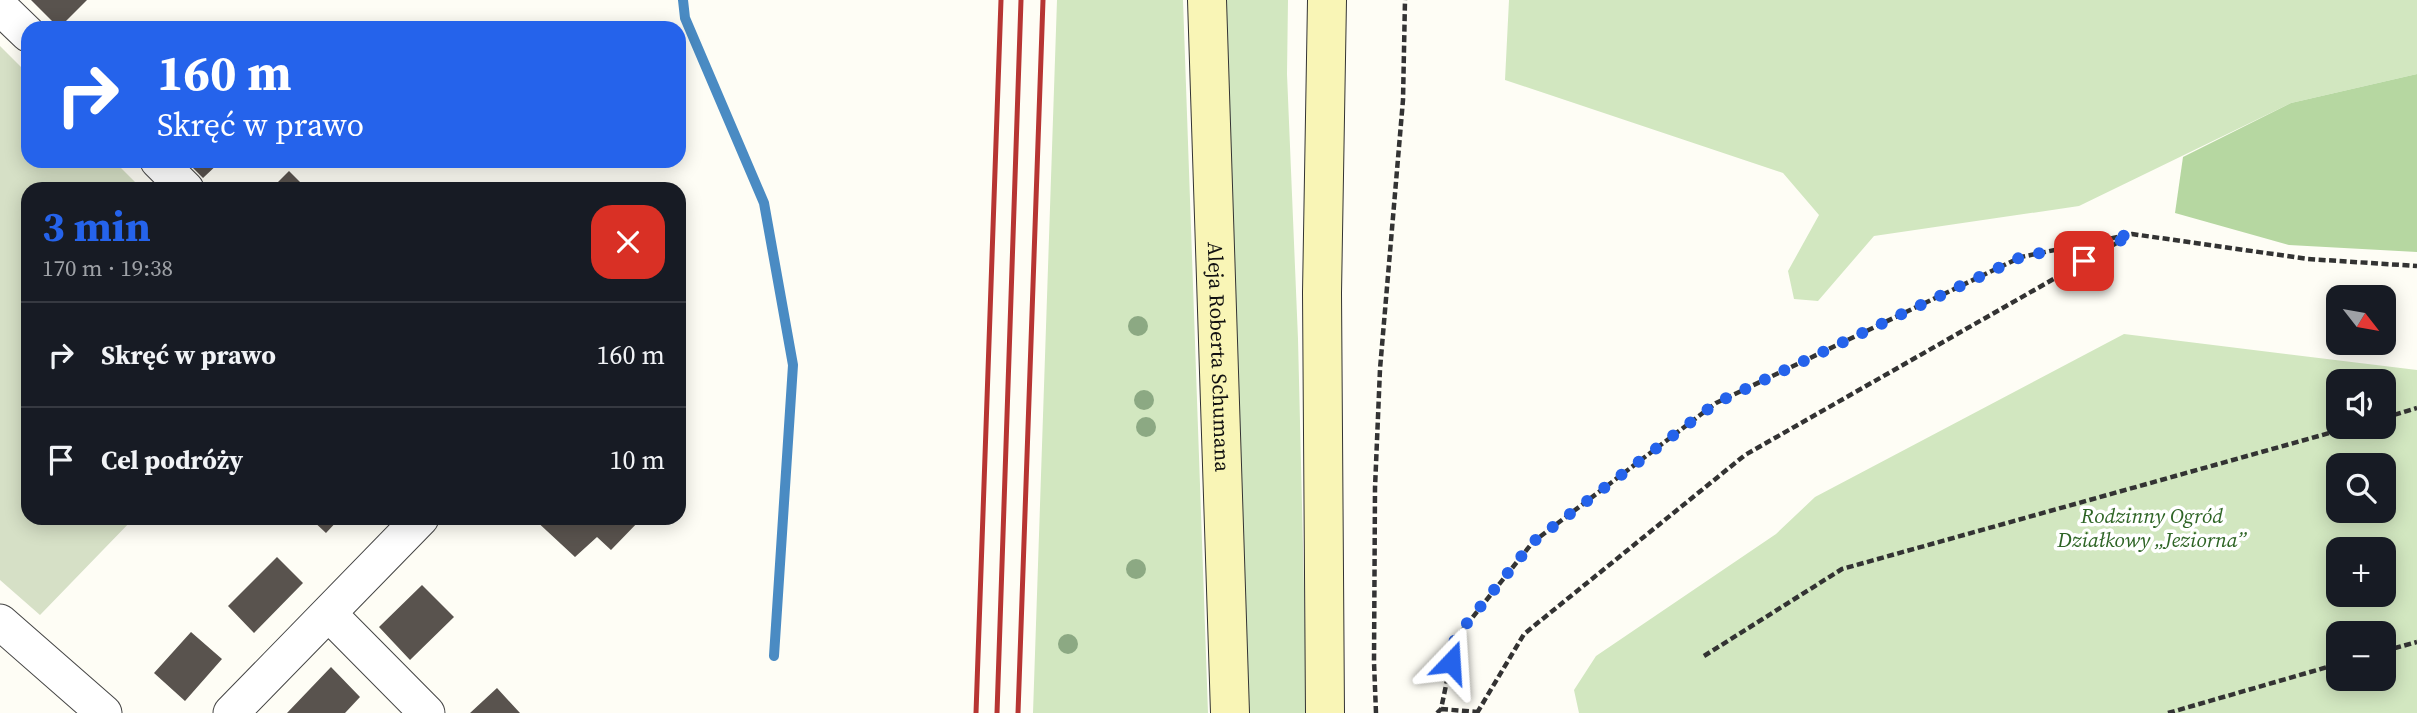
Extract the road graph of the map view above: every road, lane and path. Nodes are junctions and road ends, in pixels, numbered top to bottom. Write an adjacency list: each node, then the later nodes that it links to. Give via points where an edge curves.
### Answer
1 (1207, 0): 25 (main road, Aleja Roberta Schumana)
2 (1327, 0): 26 (main road, via 1322,293)
3 (1405, 0): 27 (path, via 1404,100 1376,461)
4 (0, 6): 5 (street)
5 (21, 27)
6 (165, 168): 7 (street)
7 (179, 182)
8 (2132, 234): 9 (path, via 2308,259); 20 (path, via 2021,257 1716,403 1533,542 1455,638); 21 (path, via 1745,455 1524,634)
9 (2417, 266)
10 (2417, 408): 11 (path)
11 (2396, 414)
12 (2326, 434): 18 (path, via 1842,569)
13 (414, 525): 14 (street)
14 (329, 614): 23 (street); 24 (street)
15 (0, 622): 22 (street)
16 (2417, 642): 17 (path)
17 (2396, 648)
18 (1704, 656)
19 (2326, 667): 28 (path)
20 (1439, 711): 21 (path)
21 (1477, 712)
22 (104, 713)
23 (231, 713)
24 (427, 713)
25 (1230, 713)
26 (1325, 713)
27 (1376, 713)
28 (2168, 713)

